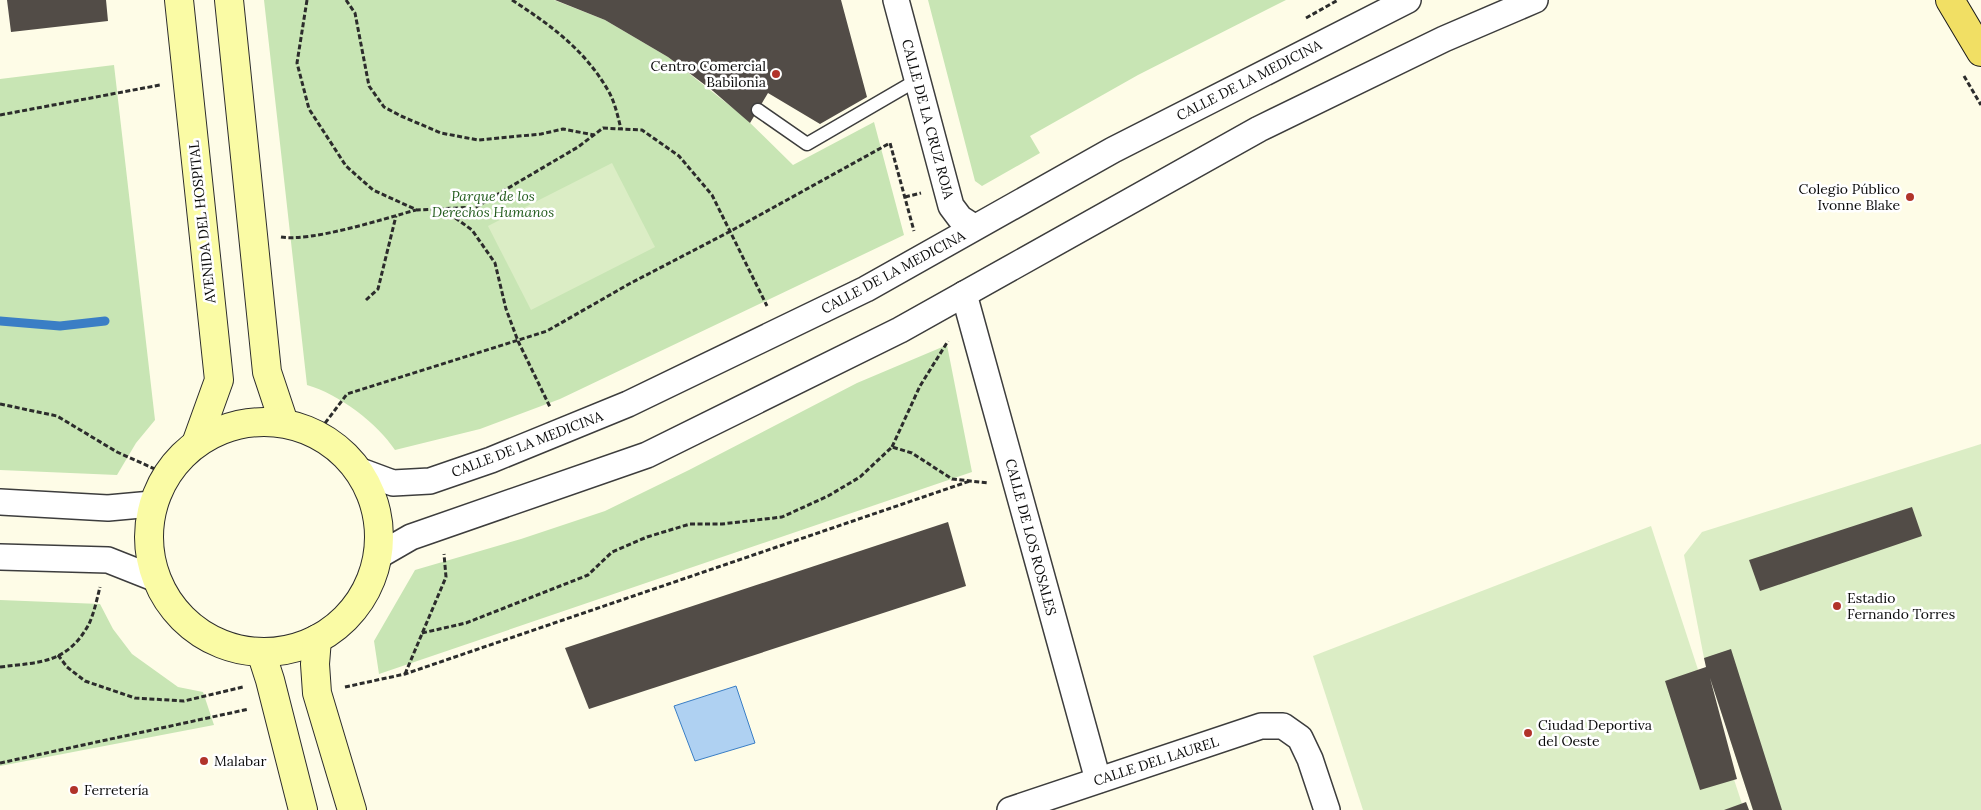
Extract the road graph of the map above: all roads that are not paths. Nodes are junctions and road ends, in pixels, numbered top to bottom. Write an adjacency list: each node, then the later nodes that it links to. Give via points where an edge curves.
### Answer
1 (179, 0): 13 (main road, AVENIDA DEL HOSPITAL, via 219,380)
2 (229, 0): 12 (main road, via 267,372)
3 (896, 0): 8 (street, CALLE DE LA CRUZ ROJA)
4 (1408, 0): 10 (street, CALLE DE LA MEDICINA, via 1113,150)
5 (1535, 0): 11 (street, via 1444,39 1259,129)
6 (1950, 0): 7 (main road)
7 (1981, 52)
8 (917, 80): 9 (lane, via 807,144); 10 (street, CALLE DE LA CRUZ ROJA, via 951,206)
9 (758, 110)
10 (974, 228): 14 (street, CALLE DE LA MEDICINA, via 866,289 628,404 491,460 430,481 394,483)
11 (966, 301): 18 (street, via 646,455 411,536); 22 (street, CALLE DE LOS ROSALES)
12 (284, 423): 13 (main road, via 238,423); 14 (main road, via 326,439)
13 (197, 441): 16 (main road, via 166,474)
14 (358, 470): 18 (main road, via 377,511)
15 (0, 502): 16 (street, via 108,508)
16 (152, 504): 19 (main road, via 148,528 150,561)
17 (0, 556): 19 (street, via 108,560)
18 (378, 556): 20 (main road, via 362,598 331,631)
19 (156, 579): 21 (main road, via 169,603 202,634 244,651)
20 (317, 640): 21 (main road, via 290,650); 24 (main road, via 317,693)
21 (261, 652): 23 (main road)
22 (1098, 780): 25 (street, CALLE DEL LAUREL); 26 (street, CALLE DEL LAUREL, via 1261,726 1283,726 1300,738)
23 (303, 810)
24 (352, 810)
25 (1010, 810)
26 (1327, 810)

